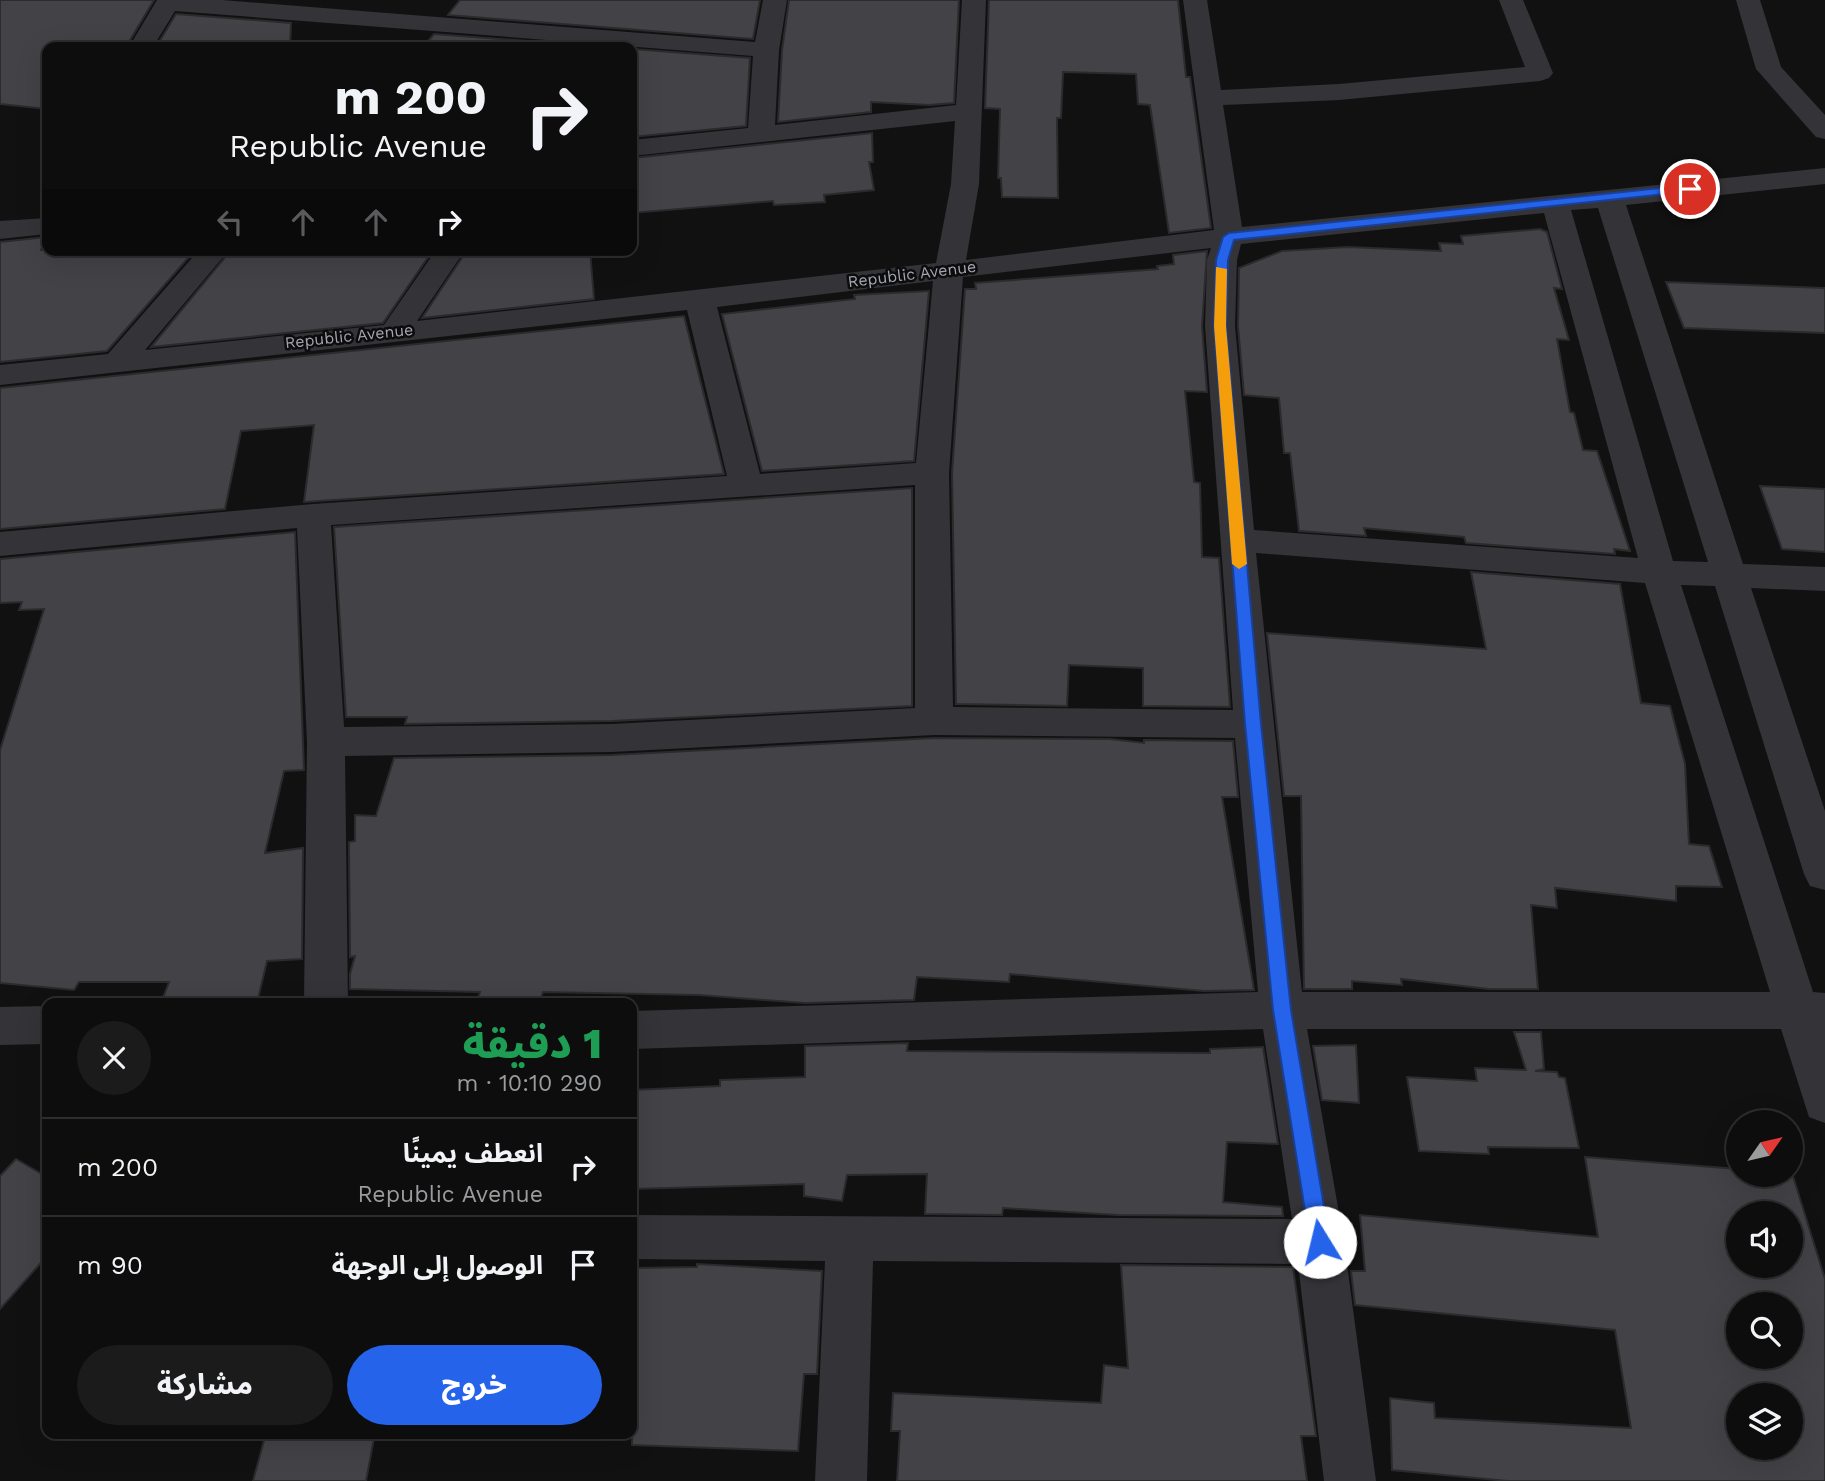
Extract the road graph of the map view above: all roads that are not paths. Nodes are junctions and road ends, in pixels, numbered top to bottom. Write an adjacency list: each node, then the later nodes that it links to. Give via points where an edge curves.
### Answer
1 (775, 0): 12 (street)
2 (974, 0): 14 (street)
3 (1195, 0): 13 (street)
4 (1511, 0): 13 (street, via 1540,73 1339,92)
5 (1748, 0): 15 (street, via 1769,69)
6 (169, 1): 7 (street); 8 (street)
7 (385, 21): 9 (street); 10 (street)
8 (144, 42)
9 (371, 42)
10 (589, 42)
11 (637, 44): 12 (street)
12 (766, 50): 16 (street)
13 (1209, 98): 21 (street)
14 (967, 112): 16 (street); 24 (street, via 965,184)
15 (1825, 131)
16 (761, 135): 17 (street)
17 (637, 147)
18 (1825, 176): 19 (street, Republic Avenue)
19 (1609, 197): 20 (street, Republic Avenue); 35 (street)
20 (1555, 202): 21 (street, Republic Avenue); 34 (street)
21 (1229, 237): 24 (street, Republic Avenue); 32 (street, via 1219,302)
22 (210, 256): 27 (street)
23 (447, 256): 26 (street)
24 (949, 271): 25 (street, Republic Avenue); 29 (street)
25 (700, 300): 26 (street, Republic Avenue); 30 (street)
26 (395, 331): 27 (street, Republic Avenue)
27 (118, 362): 28 (street, Republic Avenue)
28 (0, 375)
29 (932, 472): 30 (street); 37 (street)
30 (746, 486): 31 (street)
31 (313, 515): 33 (street); 39 (street)
32 (1237, 540): 34 (street); 38 (street)
33 (0, 544)
34 (1658, 572): 35 (street); 43 (street)
35 (1727, 575): 36 (street); 40 (street)
36 (1825, 579)
37 (934, 721): 38 (street); 39 (street, via 612,738)
38 (1253, 724): 42 (street)
39 (326, 742): 41 (street)
40 (1825, 874)
41 (326, 998)
42 (1282, 1010): 43 (street); 46 (street); 50 (street)
43 (1811, 1011): 47 (street)
44 (42, 1025): 45 (street)
45 (0, 1026)
46 (637, 1030)
47 (1825, 1103)
48 (637, 1237): 49 (street)
49 (850, 1237): 50 (street); 51 (street)
50 (1320, 1242): 52 (street)
51 (841, 1481)
52 (1350, 1481)

